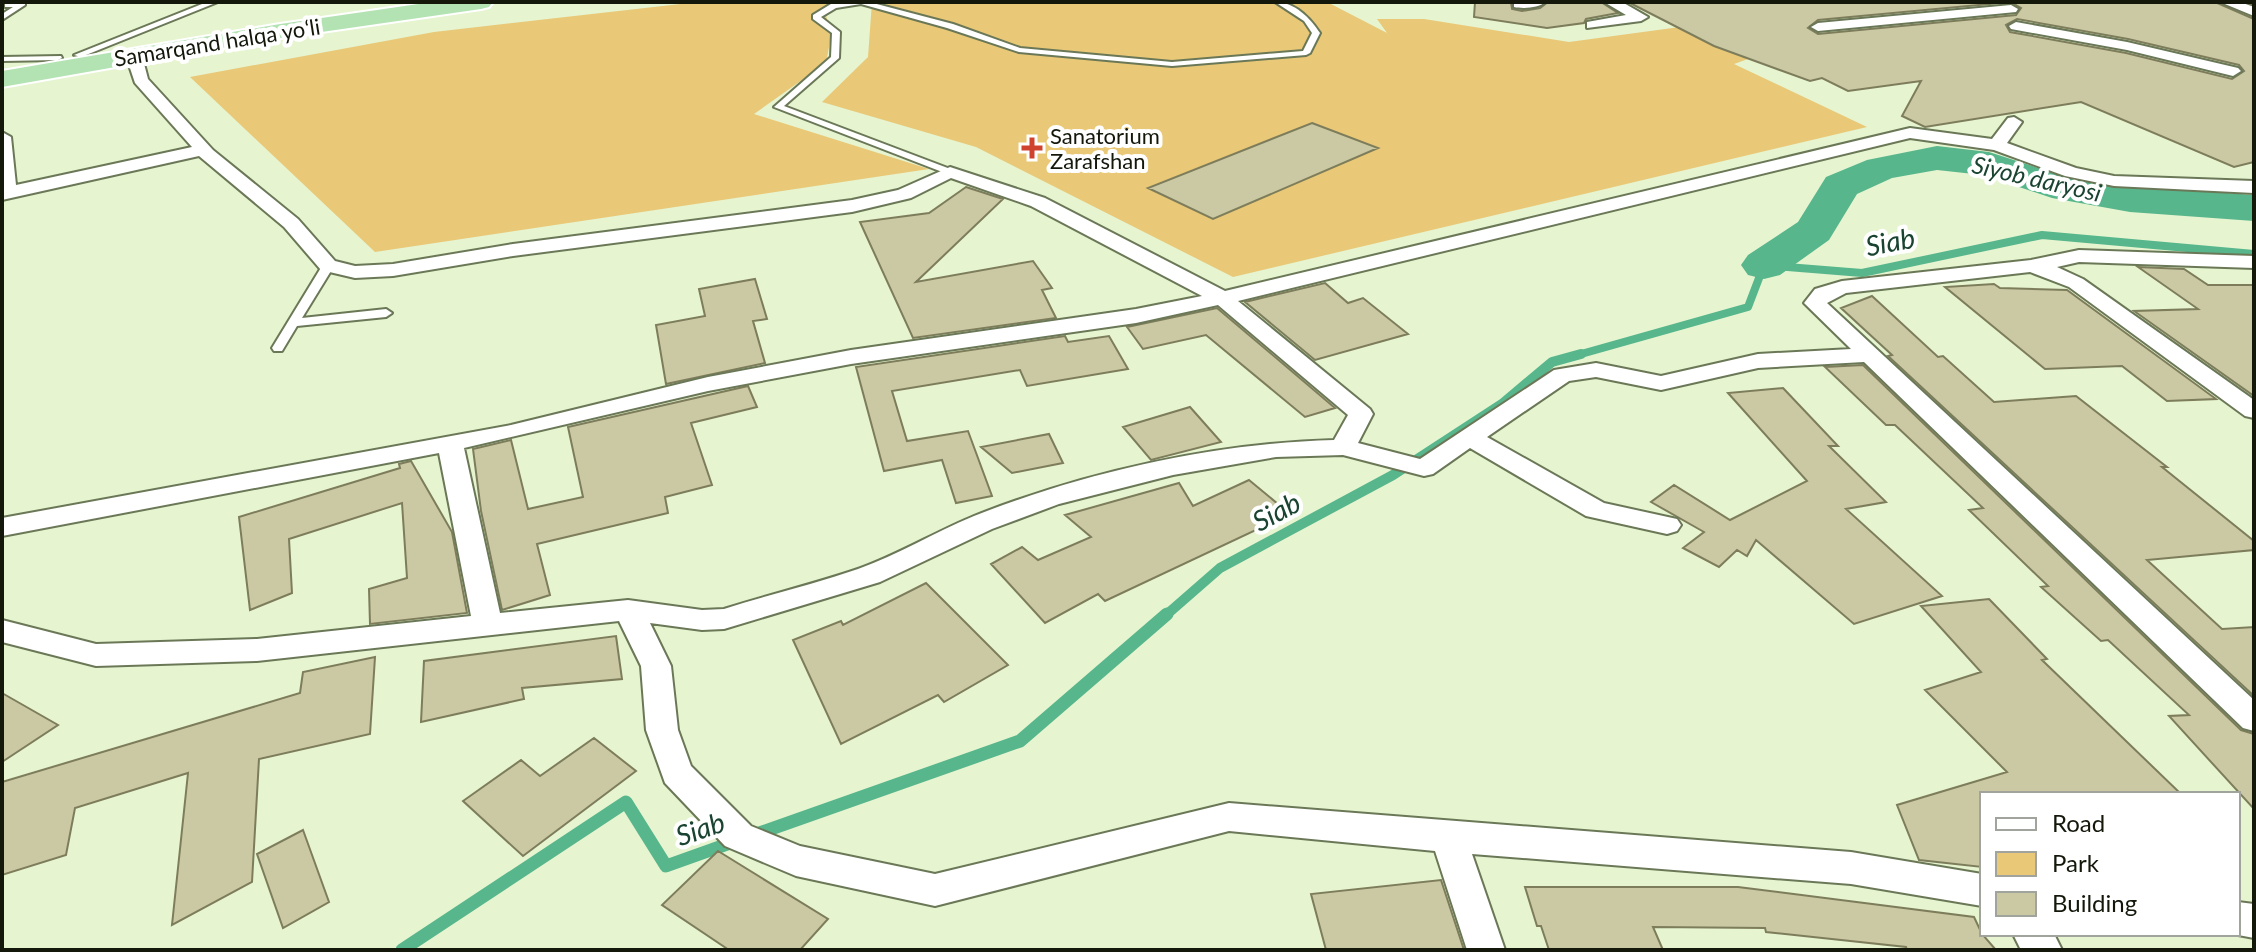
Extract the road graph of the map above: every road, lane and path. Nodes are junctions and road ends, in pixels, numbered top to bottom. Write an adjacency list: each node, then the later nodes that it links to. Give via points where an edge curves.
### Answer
1 (214, 2): 17 (lane)
2 (405, 2): 17 (highway, Samarqand halqa yoʻli)
3 (481, 2): 16 (highway, Samarqand halqa yoʻli)
4 (1279, 2): 26 (lane, via 1307,19 1316,33 1306,53 1172,64 1019,50 861,2 834,6 816,17 836,32 835,58 778,107)
5 (1538, 2): 9 (street)
6 (1611, 2): 14 (street, via 1641,17)
7 (2028, 2): 11 (street)
8 (2227, 2): 12 (street)
9 (1519, 4)
10 (8, 5): 13 (lane, via 22,3)
11 (2011, 9): 15 (street); 20 (street, via 2012,30 2127,46)
12 (2254, 12)
13 (2, 18)
14 (1592, 25)
15 (1818, 27)
16 (134, 56): 21 (highway, Samarqand halqa yoʻli); 25 (street, via 141,80)
17 (68, 57): 18 (lane); 19 (highway, Samarqand halqa yoʻli)
18 (2, 59)
19 (2, 68)
20 (2233, 71)
21 (2, 79)
22 (2014, 122): 24 (street)
23 (2, 137): 28 (street)
24 (1997, 145): 27 (street, via 2071,172 2114,181); 32 (street, via 1910,133)
25 (203, 150): 28 (street); 30 (street, via 291,223)
26 (950, 172): 30 (street, via 904,194 852,206 393,270 355,272); 32 (street, via 1038,202)
27 (2254, 187)
28 (5, 194)
29 (2254, 262): 31 (street, via 2079,256)
30 (328, 266): 34 (lane)
31 (2030, 266): 36 (street, via 1842,287 1823,294 1815,303); 37 (street, via 2076,283)
32 (1222, 298): 39 (street, via 708,384); 40 (street, via 1361,414)
33 (386, 313): 34 (lane)
34 (293, 323): 35 (lane)
35 (278, 348)
36 (1871, 355): 38 (street, via 1758,361 1661,383 1596,370 1562,375); 46 (street)
37 (2254, 411)
38 (1470, 438): 40 (street, via 1424,468); 41 (street, via 1596,510)
39 (450, 444): 42 (street); 44 (street)
40 (1343, 447): 43 (street, via 1276,449 1217,459 1050,498 870,575 724,619)
41 (1667, 525)
42 (2, 527)
43 (628, 610): 44 (street); 47 (street, via 656,666 662,730 677,773 738,836 796,861 935,890 1229,817)
44 (488, 625): 45 (street, via 257,650 96,655)
45 (2, 631)
46 (2254, 719)
47 (1448, 837): 48 (street, via 1851,868); 49 (street)
48 (1980, 890)
49 (1486, 950)

